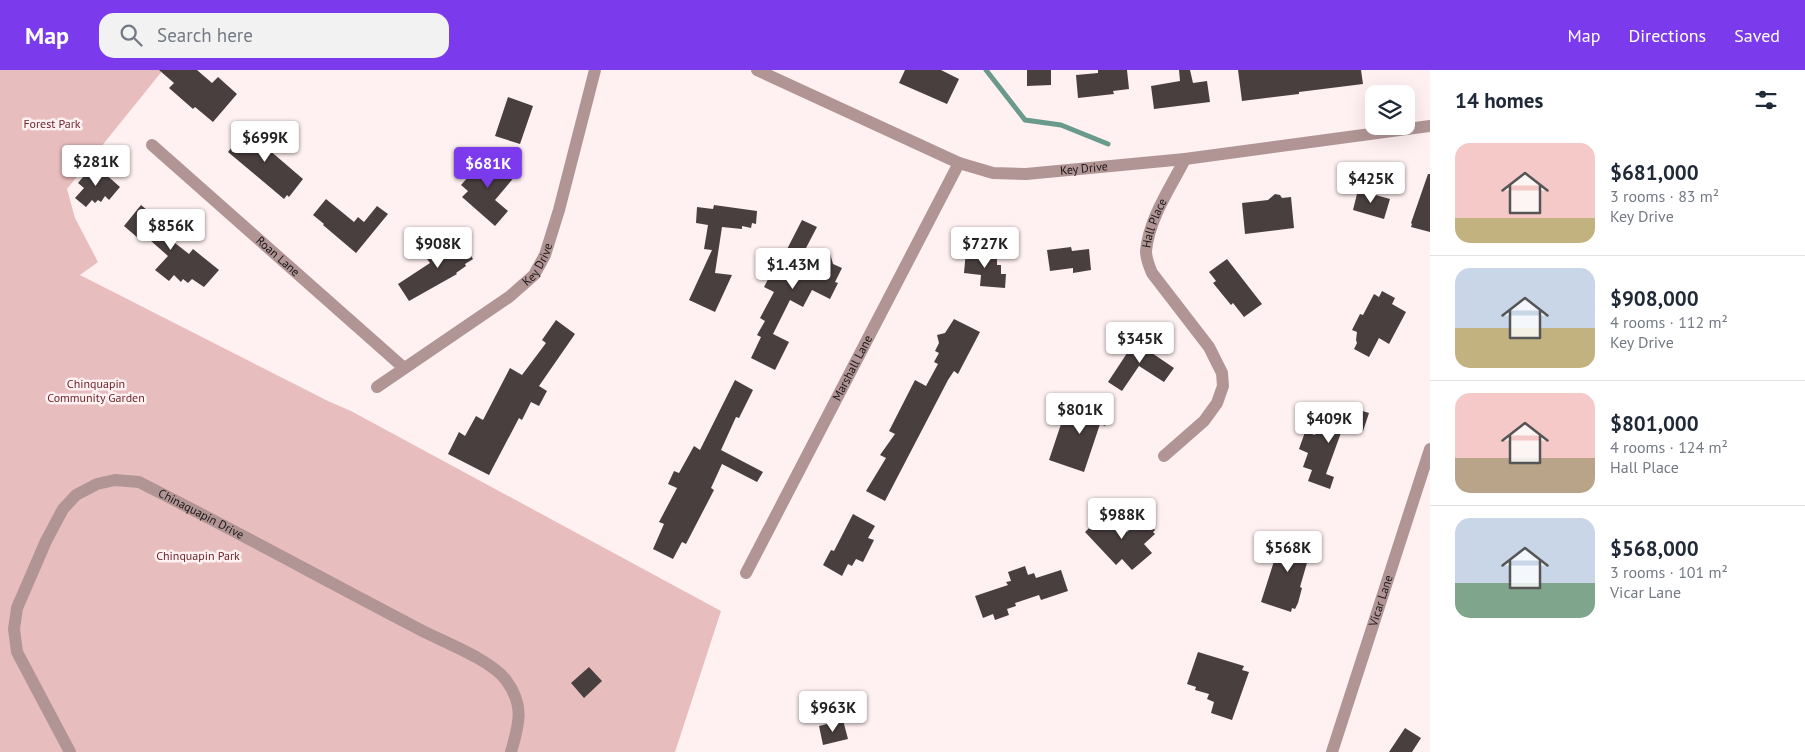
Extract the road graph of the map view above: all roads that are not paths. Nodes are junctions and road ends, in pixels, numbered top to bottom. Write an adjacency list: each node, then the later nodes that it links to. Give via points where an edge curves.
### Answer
1 (595, 70): 7 (street, Key Drive, via 557,218 545,256 534,275 509,297)
2 (756, 70): 6 (street, Key Drive)
3 (1430, 126): 5 (street, Key Drive)
4 (152, 145): 7 (street, Roan Lane)
5 (1185, 159): 6 (street, Key Drive, via 1026,174 993,173); 10 (street, Hall Place, via 1154,220 1146,252 1152,273 1209,347 1222,373 1222,386 1217,402 1204,421)
6 (959, 163): 11 (street, Marshall Lane)
7 (404, 368): 8 (street, Key Drive)
8 (377, 387)
9 (1430, 449): 14 (street, Vicar Lane)
10 (1164, 456)
11 (746, 573)
12 (70, 752): 13 (street, Chinaquapin Drive, via 17,652 14,629 17,608 63,509 76,495 97,484 115,480 139,482 488,664 504,678 518,700 520,717)
13 (511, 752)
14 (1332, 752)

